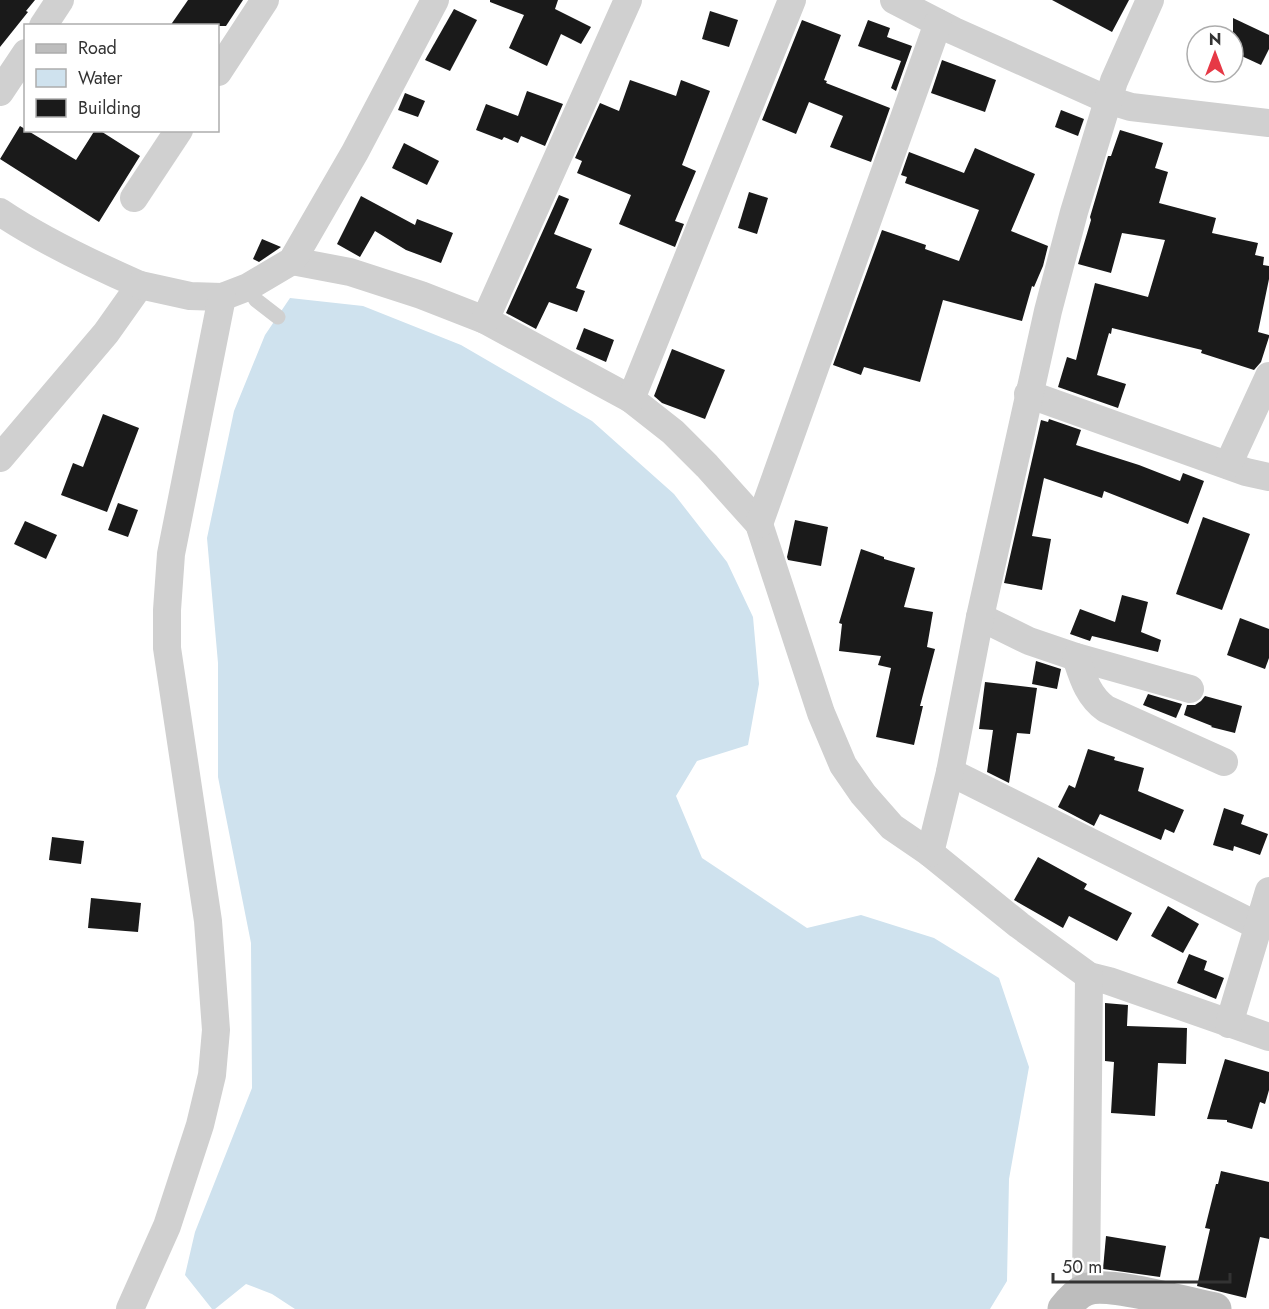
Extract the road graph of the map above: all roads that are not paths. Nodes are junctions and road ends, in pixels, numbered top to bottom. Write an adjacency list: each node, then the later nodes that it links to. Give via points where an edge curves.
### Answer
1 (60, 0): 9 (street)
2 (266, 0): 11 (street)
3 (435, 0): 18 (street)
4 (628, 0): 23 (street)
5 (792, 0): 26 (street)
6 (894, 0): 8 (street)
7 (1150, 0): 13 (street)
8 (938, 23): 13 (street); 30 (street)
9 (44, 24)
10 (24, 56): 12 (street)
11 (219, 70)
12 (0, 92)
13 (1108, 100): 14 (street, via 1131,107); 25 (street, via 1074,212)
14 (1269, 123)
15 (178, 132): 16 (street)
16 (134, 198)
17 (0, 212): 19 (street)
18 (292, 261): 20 (street); 23 (street, via 350,272)
19 (140, 285): 21 (street, via 189,296); 27 (street, via 106,333)
20 (248, 287): 21 (street); 22 (lane, via 256,300)
21 (222, 297): 43 (street, via 171,554 167,610 167,648 208,921 216,1030 212,1076 167,1226)
22 (278, 317)
23 (485, 320): 26 (street)
24 (1269, 376): 28 (street)
25 (1028, 394): 28 (street); 31 (street)
26 (631, 399): 30 (street, via 673,432)
27 (0, 458)
28 (1228, 465): 29 (street)
29 (1269, 477)
30 (759, 524): 36 (street, via 843,765 892,827)
31 (980, 617): 32 (street, via 1029,641); 35 (street)
32 (1076, 657): 33 (street); 34 (street, via 1085,684 1095,701 1106,709)
33 (1190, 689)
34 (1224, 762)
35 (950, 772): 36 (street); 38 (street)
36 (930, 853): 39 (street)
37 (1269, 891): 38 (street)
38 (1258, 926): 40 (street)
39 (1089, 976): 40 (street); 42 (street)
40 (1229, 1024): 41 (street)
41 (1269, 1037)
42 (1075, 1299): 44 (main road, via 1111,1288)
43 (130, 1309)
44 (1215, 1309)

